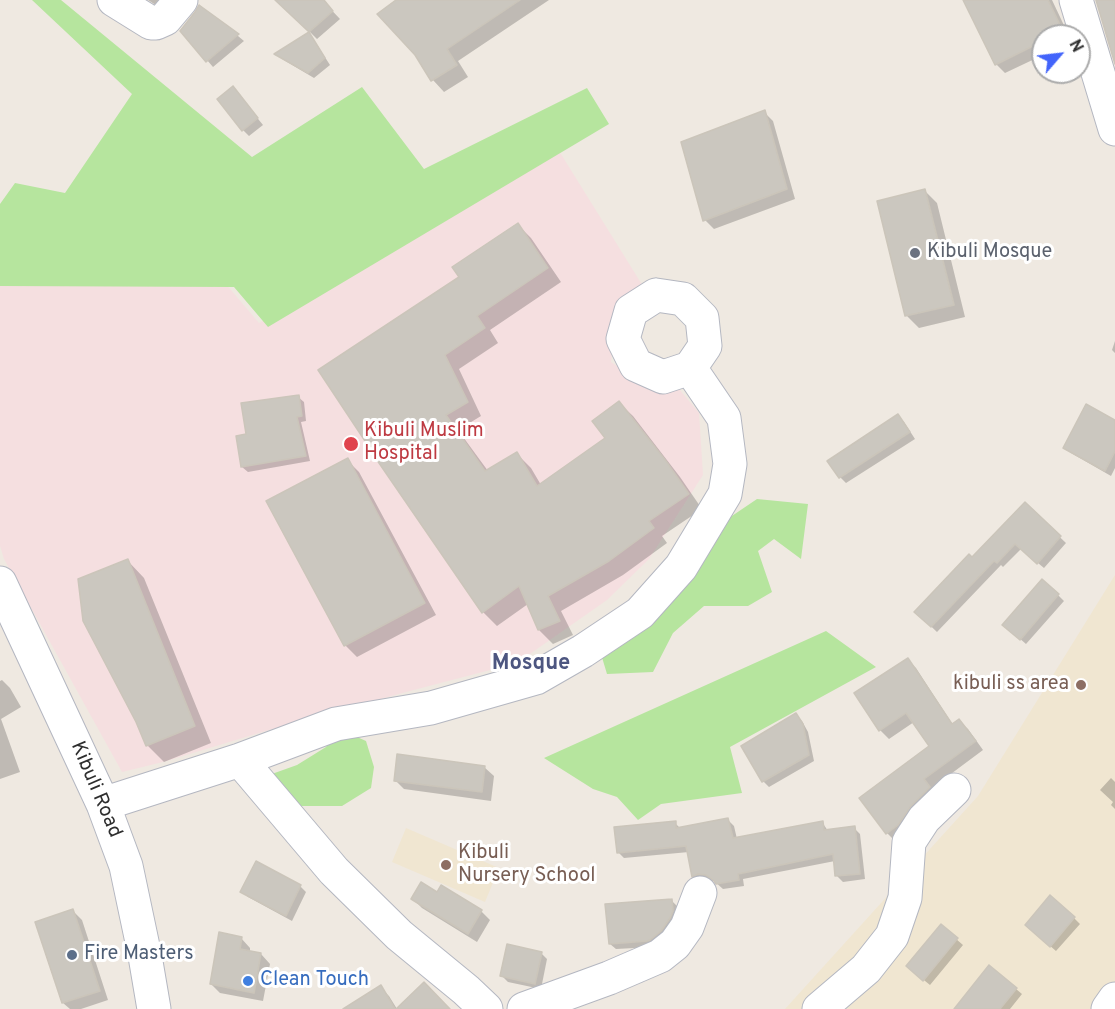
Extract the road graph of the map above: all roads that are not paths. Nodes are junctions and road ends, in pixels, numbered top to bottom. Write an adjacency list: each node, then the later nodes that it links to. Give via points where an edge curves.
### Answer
1 (114, 0): 2 (street, via 151,23 165,19)
2 (181, 0)
3 (1076, 0): 4 (street)
4 (1115, 129)
5 (690, 368): 5 (street, via 705,346 702,318 683,299 656,295 631,311 623,339 636,365 663,377); 7 (street, via 724,418 730,464 725,494 681,567 640,613 536,678 431,708 336,724)
6 (0, 583): 9 (street, Kibuli Road)
7 (240, 760): 9 (street); 14 (street, via 334,871 399,935)
8 (954, 790): 15 (street, via 924,819 909,842 905,898 892,936 866,969)
9 (103, 804): 13 (street, Kibuli Road, via 126,866)
10 (700, 893): 12 (street, via 687,927 660,956)
11 (1115, 999): 16 (street)
12 (541, 1007)
13 (154, 1009)
14 (486, 1009)
15 (819, 1009)
16 (1108, 1009)

